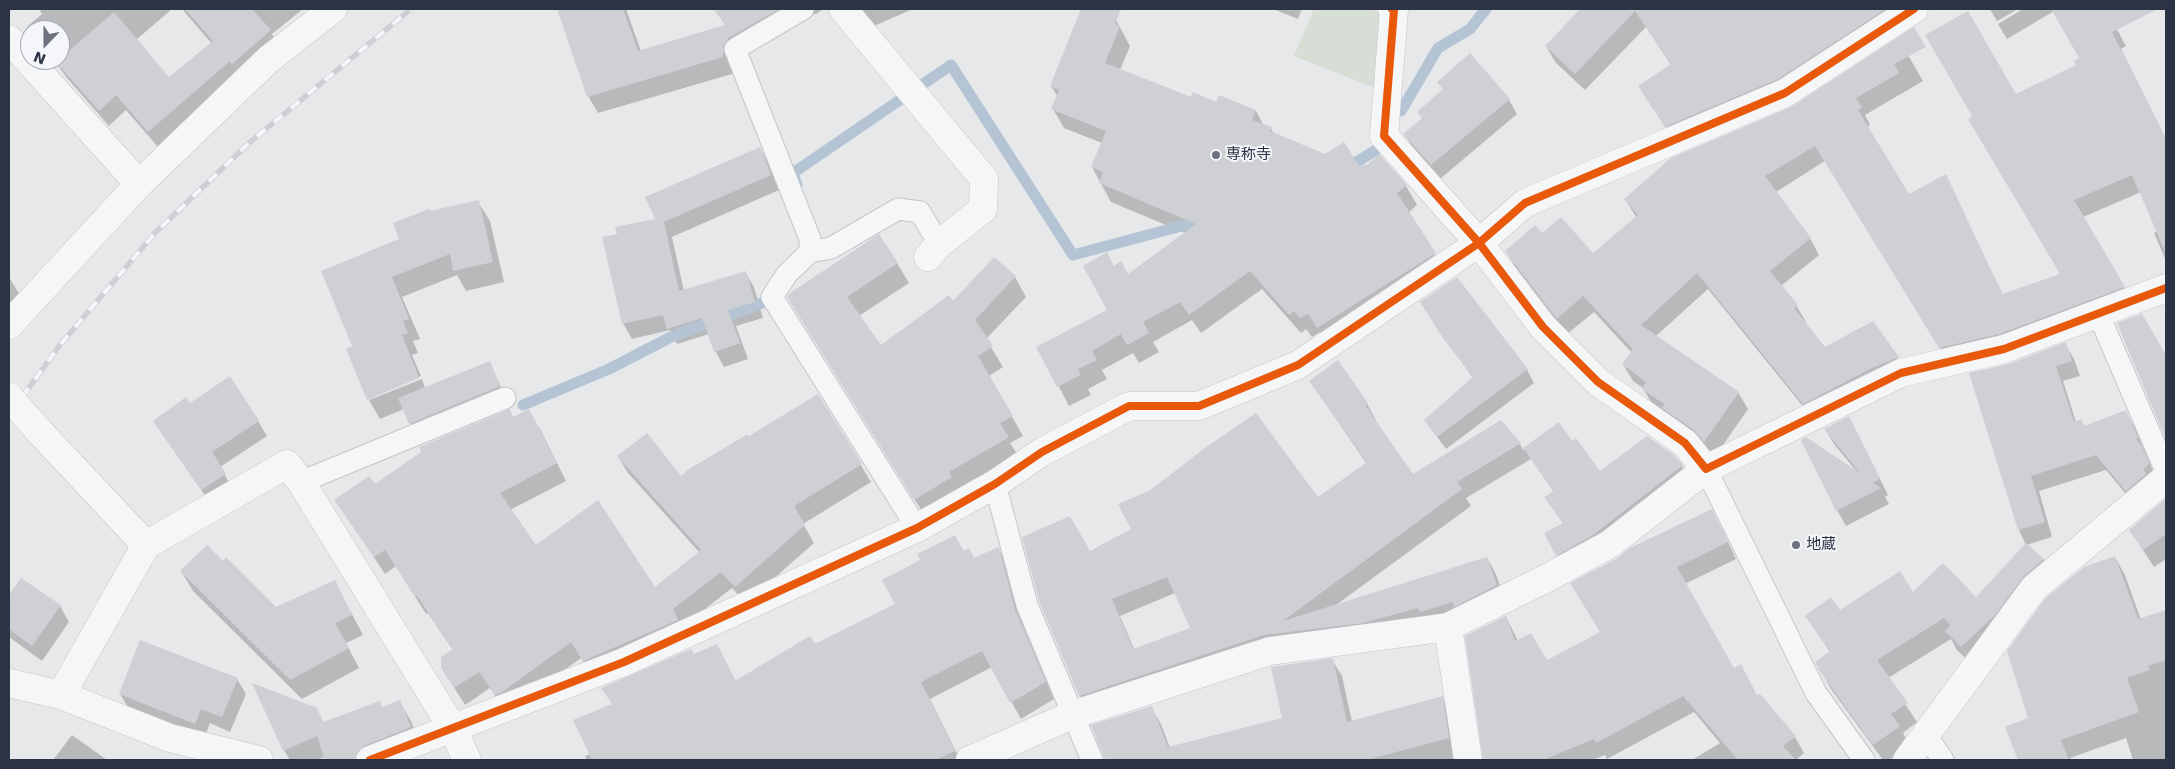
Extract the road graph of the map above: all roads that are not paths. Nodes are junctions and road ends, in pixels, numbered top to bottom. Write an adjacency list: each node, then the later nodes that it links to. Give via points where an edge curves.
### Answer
1 (333, 9): 7 (street, via 269,59)
2 (803, 9): 10 (lane, via 735,49 810,239)
3 (843, 9): 9 (street, via 984,179 983,209)
4 (1392, 9): 8 (street, via 1384,136)
5 (1914, 9): 8 (street, via 1785,93 1525,203)
6 (9, 39): 7 (street)
7 (139, 184): 13 (street)
8 (1479, 244): 16 (street, via 1543,327 1598,382 1685,443); 20 (street, via 1298,365 1199,406 1129,406 1042,452)
9 (934, 250): 10 (lane, via 920,212 898,209 831,248)
10 (810, 252): 21 (lane, via 786,274 772,297)
11 (2166, 288): 12 (street)
12 (2098, 313): 16 (street, via 2004,349 1901,373); 17 (lane)
13 (9, 325)
14 (9, 398): 22 (street, bridge)
15 (505, 398): 19 (lane)
16 (1706, 470): 23 (street, via 1610,544); 35 (lane, via 1816,693)
17 (2166, 471)
18 (2166, 478): 28 (street, via 2034,588)
19 (301, 482): 22 (street, via 287,464); 27 (street)
20 (995, 484): 21 (street); 26 (lane, via 1027,605)
21 (917, 528): 27 (street, via 624,662)
22 (146, 545): 25 (street)
23 (1448, 627): 26 (street, via 1270,651); 34 (street)
24 (9, 683): 25 (street)
25 (61, 694): 29 (street, via 170,738)
26 (1072, 715): 32 (street); 33 (lane)
27 (452, 729): 30 (street); 31 (street)
28 (1926, 735): 36 (street); 37 (lane)
29 (259, 760)
30 (370, 760)
31 (467, 760)
32 (970, 760)
33 (1092, 760)
34 (1468, 760)
35 (1864, 760)
36 (1907, 760)
37 (1943, 760)

